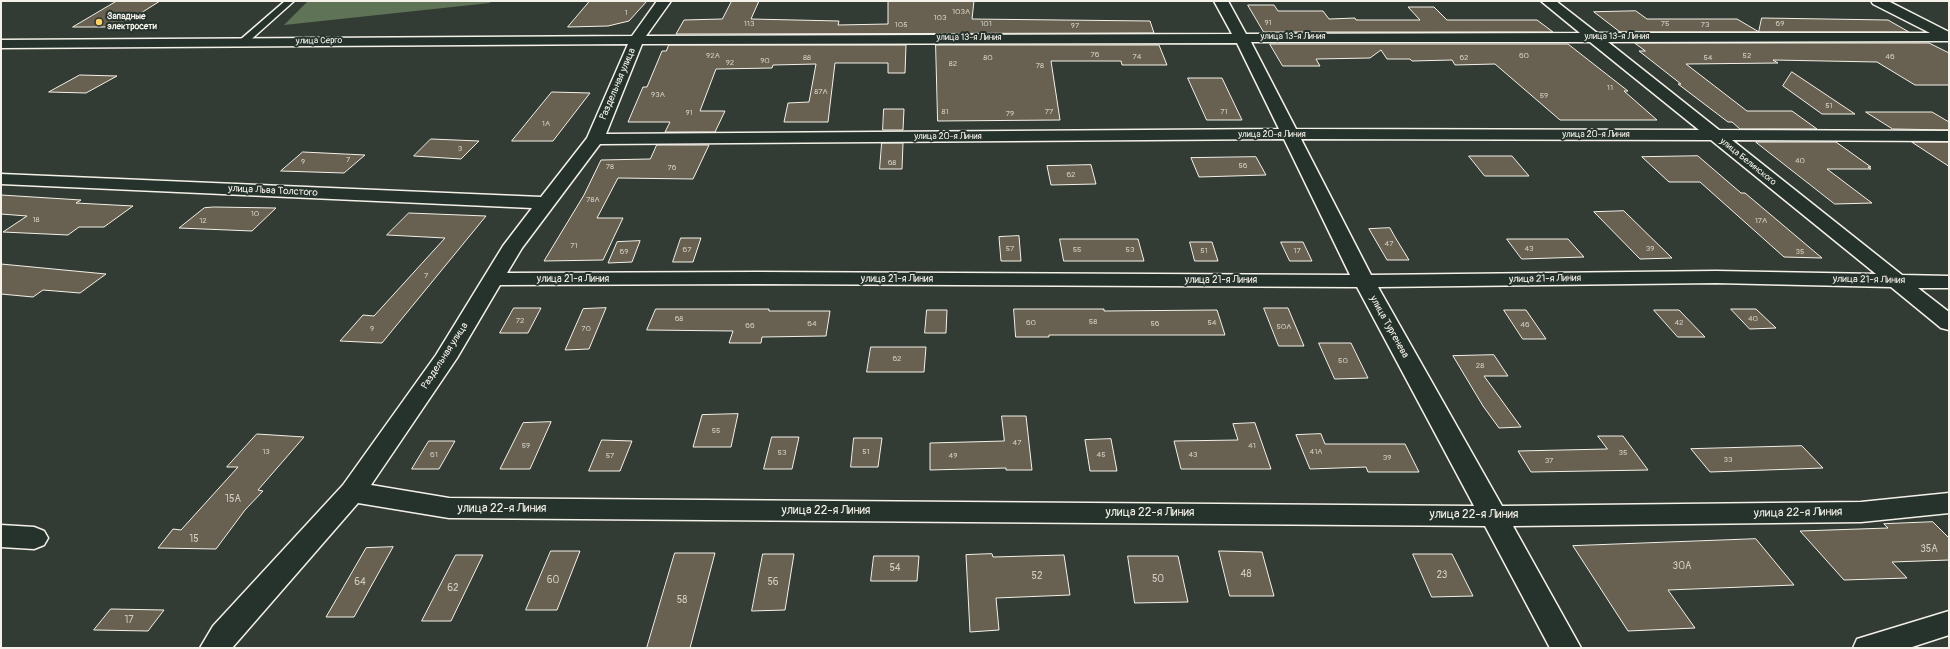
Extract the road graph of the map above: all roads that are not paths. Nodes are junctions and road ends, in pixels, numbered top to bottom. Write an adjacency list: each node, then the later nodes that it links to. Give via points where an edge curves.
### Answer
1 (290, 1): 10 (lane)
2 (664, 1): 9 (street, Раздельная улица)
3 (1221, 1): 6 (street, улица Тургенева)
4 (1548, 1): 8 (street, улица Белинского)
5 (1878, 1): 7 (street)
6 (1241, 37): 8 (street, улица 13-я Линия); 9 (street, улица 13-я Линия); 12 (street, улица Тургенева)
7 (1949, 37): 8 (street, улица 13-я Линия)
8 (1594, 38): 13 (street, улица Белинского)
9 (637, 39): 10 (street, улица Серго); 15 (street, Раздельная улица)
10 (243, 42): 11 (street, улица Серго)
11 (1, 44)
12 (1289, 134): 13 (street, улица 20-я Линия); 15 (street, улица 20-я Линия); 19 (street, улица Тургенева)
13 (1714, 135): 14 (street, улица 20-я Линия); 20 (street, улица Белинского)
14 (1949, 136)
15 (595, 139): 17 (street, Раздельная улица)
16 (1, 179): 17 (street, улица Льва Толстого)
17 (546, 203): 18 (street, Раздельная улица, via 513,246)
18 (493, 279): 19 (street, улица 21-я Линия); 23 (street, Раздельная улица, via 446,358)
19 (1364, 281): 20 (street, улица 21-я Линия, via 1708,277); 25 (street, улица Тургенева)
20 (1897, 281): 21 (street, улица 21-я Линия); 22 (street, улица Белинского)
21 (1949, 282)
22 (1949, 323)
23 (352, 492): 25 (street, улица 22-я Линия, via 449,508); 29 (street, Раздельная улица)
24 (1949, 503): 25 (street, улица 22-я Линия, via 1861,512)
25 (1493, 516): 30 (street, улица Тургенева)
26 (1, 536): 27 (street)
27 (34, 538)
28 (1949, 623): 31 (street)
29 (215, 648)
30 (1566, 648)
31 (1868, 648)

